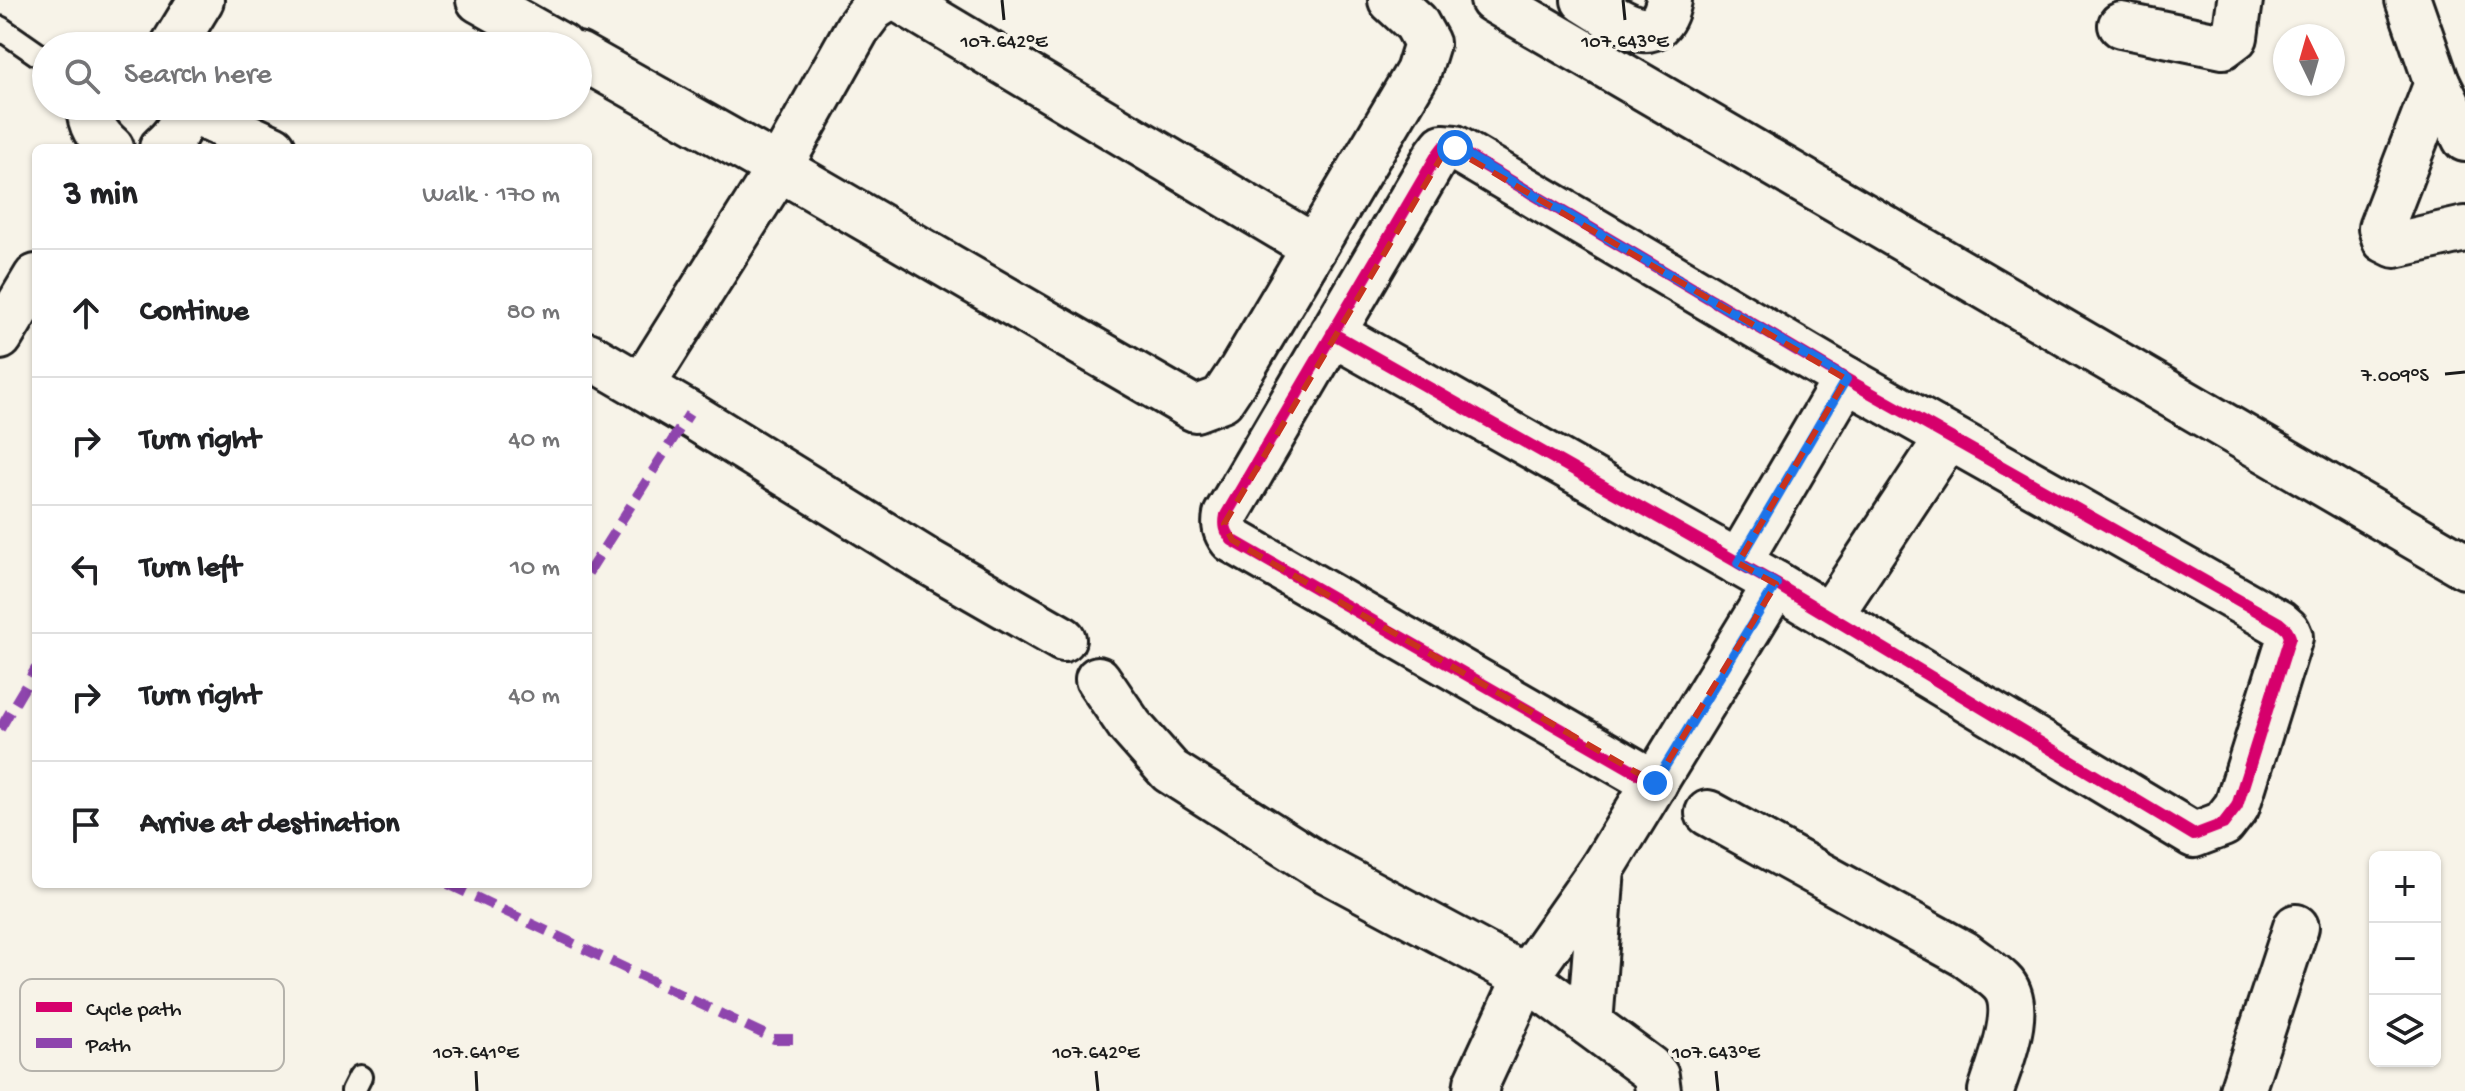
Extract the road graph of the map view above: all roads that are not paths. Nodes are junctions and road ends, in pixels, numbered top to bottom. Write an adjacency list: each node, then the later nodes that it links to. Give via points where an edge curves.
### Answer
1 (201, 0): 13 (street)
2 (479, 0): 14 (street)
3 (886, 0): 25 (street, via 857,29)
4 (900, 0): 27 (street)
5 (1391, 0): 27 (street, via 1416,23 1427,43 1418,72)
6 (1493, 0): 36 (street)
7 (1584, 0): 8 (street, via 1629,26 1648,30 1661,19)
8 (1669, 0)
9 (2240, 0): 11 (street, via 2235,37 2223,46)
10 (2408, 0): 17 (street)
11 (2121, 25)
12 (0, 28): 15 (lane)
13 (182, 32)
14 (536, 32)
15 (32, 50)
16 (592, 63): 25 (street)
17 (2437, 83): 21 (street); 26 (street, via 2381,228 2385,240 2395,245)
18 (91, 120): 22 (street)
19 (183, 120): 23 (street)
20 (213, 120): 24 (street)
21 (2465, 139)
22 (106, 144)
23 (167, 144)
24 (264, 144)
25 (779, 168): 27 (street, via 1195,409 1222,399); 33 (street)
26 (2465, 229)
27 (1314, 247)
28 (32, 284): 30 (street)
29 (1332, 333): 32 (street, via 1440,150 1448,146); 35 (street); 41 (street, via 1226,515 1227,533)
30 (0, 337)
31 (592, 357): 33 (street)
32 (1846, 379): 34 (street); 35 (street)
33 (642, 386): 39 (street)
34 (1948, 437): 38 (street); 38 (street, via 2287,630 2289,645 2237,806 2223,824 2194,835)
35 (1738, 563): 37 (street)
36 (2465, 566)
37 (1776, 584): 38 (street); 41 (street)
38 (1829, 617)
39 (1063, 639)
40 (1098, 679): 45 (street, via 1170,771 1321,867)
41 (1655, 783): 43 (street)
42 (1708, 813): 49 (street, via 1966,955 2004,984 2013,1009)
43 (1602, 869): 45 (street); 46 (street)
44 (2296, 927): 50 (street)
45 (1526, 977): 46 (street); 47 (street)
46 (1590, 1024): 48 (street, via 1649,1068)
47 (1476, 1091)
48 (1658, 1091)
49 (1991, 1091)
50 (2242, 1091)

